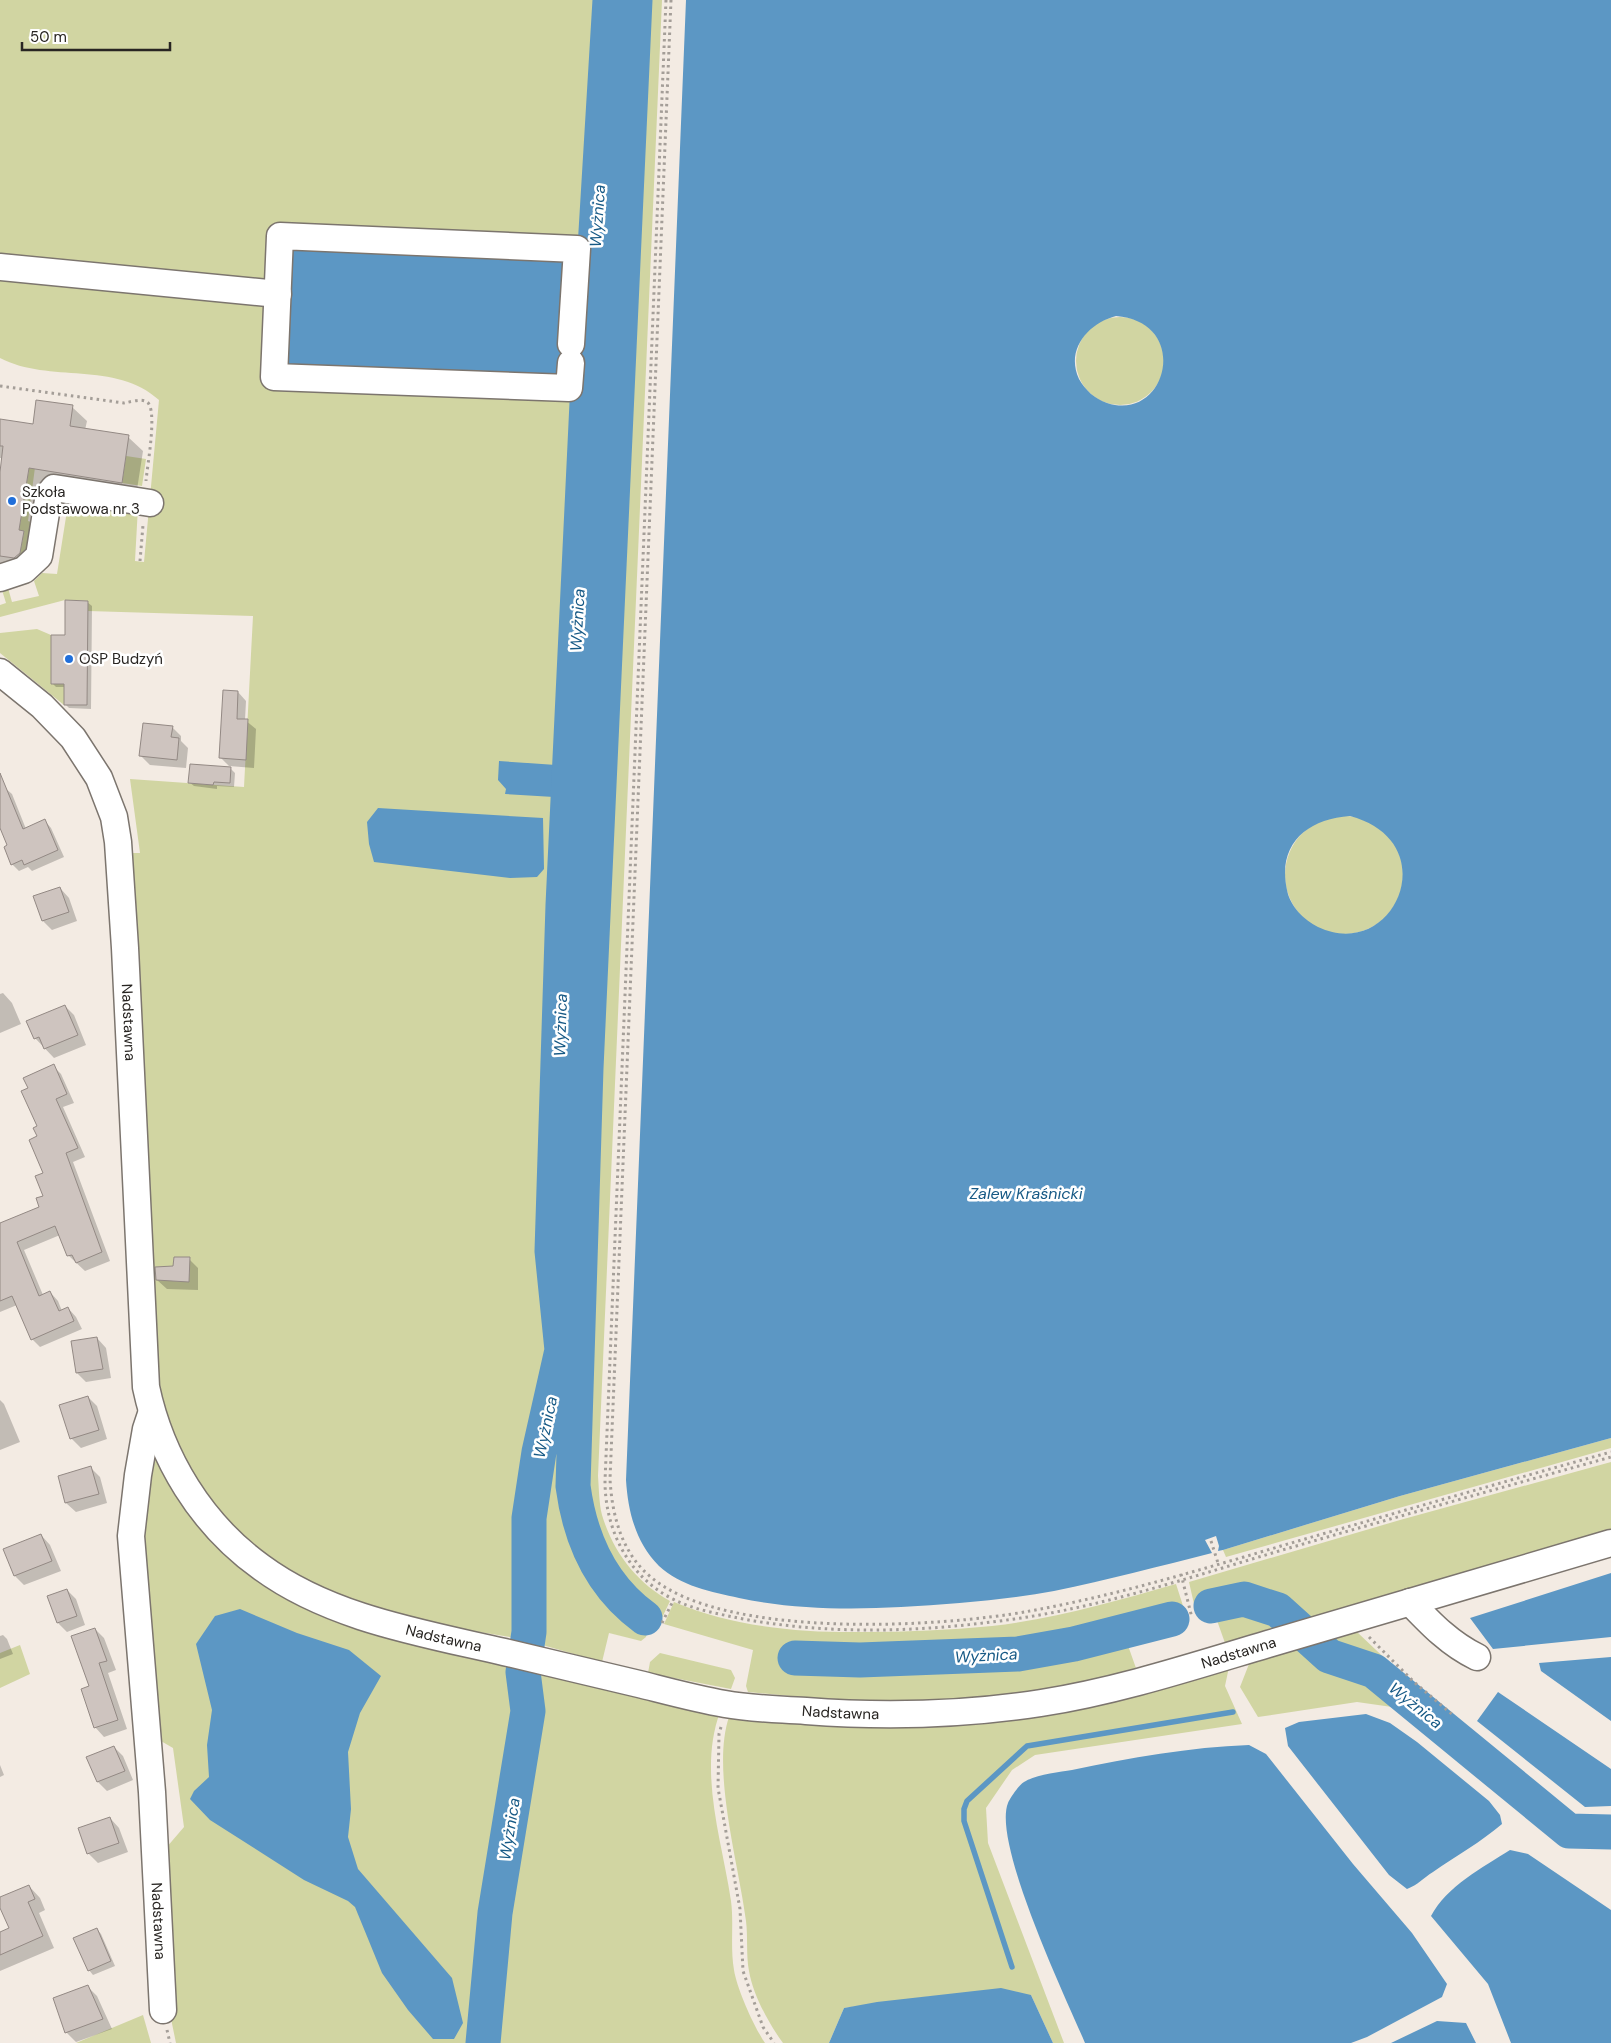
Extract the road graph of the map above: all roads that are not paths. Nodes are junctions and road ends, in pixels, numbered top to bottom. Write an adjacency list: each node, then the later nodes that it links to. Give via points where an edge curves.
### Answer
1 (0, 267): 2 (street)
2 (278, 294): 2 (street, via 274,377 569,388 577,249 280,236)
3 (147, 502): 4 (street, via 54,488 49,494 39,556 24,570)
4 (0, 578)
5 (0, 672): 6 (street, Nadstawna, via 42,706 73,738 99,778 114,817 125,948 146,1387)
6 (151, 1414): 8 (street, Nadstawna, via 176,1469 206,1516 231,1543 264,1570 307,1594 366,1617 469,1644 535,1660 634,1676 734,1700 851,1714 916,1716 979,1711 1086,1695); 10 (street, Nadstawna, via 138,1475 131,1536 152,1792)
7 (1611, 1543): 8 (street, Nadstawna)
8 (1410, 1602): 9 (street, via 1439,1632 1460,1649)
9 (1477, 1657)
10 (163, 2010)

